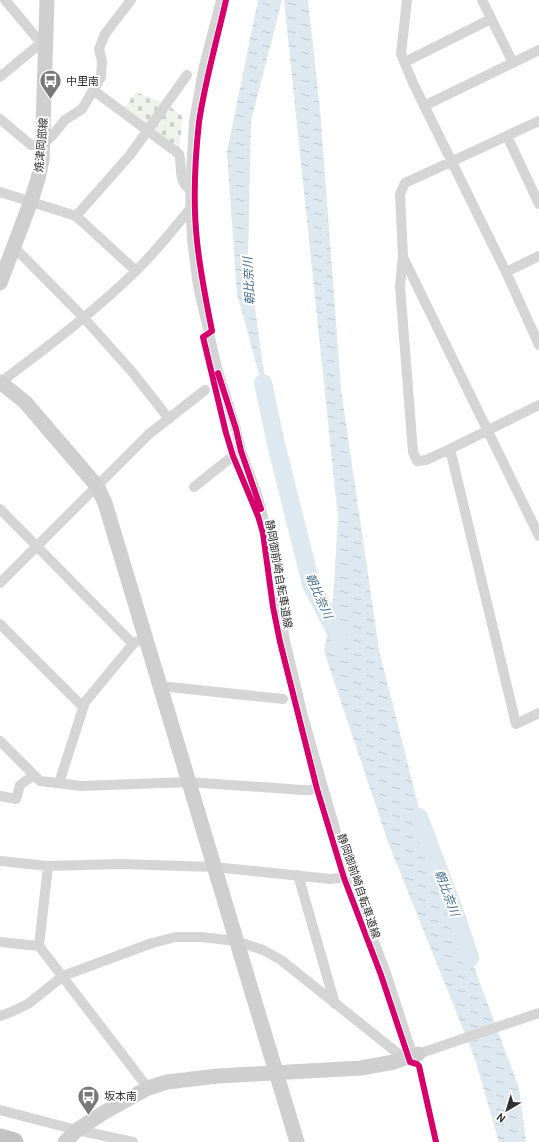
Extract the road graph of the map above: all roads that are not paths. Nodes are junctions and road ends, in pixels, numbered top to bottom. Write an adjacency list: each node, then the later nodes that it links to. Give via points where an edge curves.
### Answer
1 (5, 0): 8 (street)
2 (48, 0): 8 (street, 焼津岡部線)
3 (131, 0): 14 (street, via 105,34 99,49 102,61 101,76)
4 (221, 0): 22 (street, via 203,70 194,121)
5 (407, 0): 10 (street, via 401,48)
6 (482, 0): 7 (street)
7 (491, 19): 10 (street); 11 (street)
8 (44, 43): 13 (street); 20 (street, 焼津岡部線)
9 (539, 50): 11 (street)
10 (404, 62): 15 (street)
11 (513, 63): 15 (street)
12 (187, 75): 18 (street)
13 (0, 77)
14 (93, 90): 18 (street); 20 (street, via 82,109 65,120)
15 (424, 106): 21 (street)
16 (0, 119): 20 (street, via 31,144)
17 (539, 121): 19 (street)
18 (148, 130): 22 (street, via 179,154 182,180); 27 (street, via 130,155)
19 (507, 136): 21 (street); 25 (street)
20 (43, 144): 24 (street, 焼津岡部線, via 41,166)
21 (452, 161): 29 (street, via 405,183 400,194); 32 (street)
22 (190, 190): 26 (street)
23 (0, 192): 24 (street)
24 (30, 201): 27 (street); 28 (street, 焼津岡部線)
25 (539, 204)
26 (190, 209): 31 (street); 42 (street, via 196,271 205,320 216,368)
27 (76, 216): 31 (street)
28 (14, 247): 33 (street, 焼津岡部線); 34 (street)
29 (403, 256): 40 (street); 41 (street, via 400,286 413,452 417,461 426,460)
30 (539, 256): 32 (street)
31 (136, 271): 34 (street)
32 (506, 272): 35 (street)
33 (0, 283)
34 (84, 318): 36 (street); 39 (street, via 133,373)
35 (539, 345)
36 (1, 382): 43 (street, via 25,402)
37 (205, 390): 39 (street)
38 (539, 405): 40 (street)
39 (169, 419): 43 (street, via 149,434)
40 (487, 430): 41 (street); 46 (street)
41 (450, 449): 54 (street, via 516,724)
42 (241, 451): 44 (street); 59 (street, via 263,515 285,641)
43 (97, 486): 47 (street); 50 (street, via 105,503)
44 (194, 487)
45 (0, 509): 47 (street)
46 (539, 536)
47 (37, 547): 48 (street); 50 (street)
48 (0, 583)
49 (0, 624): 53 (street)
50 (139, 641): 51 (street); 53 (street, via 85,702)
51 (160, 686): 52 (street); 57 (street)
52 (283, 699)
53 (83, 708): 58 (street)
54 (539, 713)
55 (0, 741): 56 (street)
56 (34, 775): 58 (street, via 40,781); 60 (street, via 20,785 16,799)
57 (188, 782): 58 (street, via 82,786); 59 (street, via 303,790); 63 (street)
58 (59, 783)
59 (323, 787): 65 (street)
60 (0, 796)
61 (0, 861): 62 (street)
62 (48, 866): 63 (street, via 120,864); 68 (street)
63 (214, 867): 64 (street); 67 (street)
64 (298, 875): 65 (street, via 330,879); 70 (street)
65 (349, 876): 73 (street, via 386,974)
66 (0, 942): 68 (street)
67 (236, 942): 69 (street, via 176,937 152,943); 70 (street, via 262,950 281,960); 74 (street)
68 (39, 946): 69 (street)
69 (63, 976): 72 (street, via 28,1004); 75 (street)
70 (336, 1004): 73 (street)
71 (538, 1013): 73 (street)
72 (0, 1016)
73 (412, 1057): 74 (street, via 361,1068)
74 (276, 1073): 75 (street, via 182,1080); 82 (street)
75 (148, 1088): 77 (street)
76 (0, 1110): 77 (street)
77 (77, 1130): 80 (street); 81 (street)
78 (0, 1138): 79 (highway)
79 (14, 1142)
80 (65, 1142)
81 (133, 1142)
82 (297, 1142)

